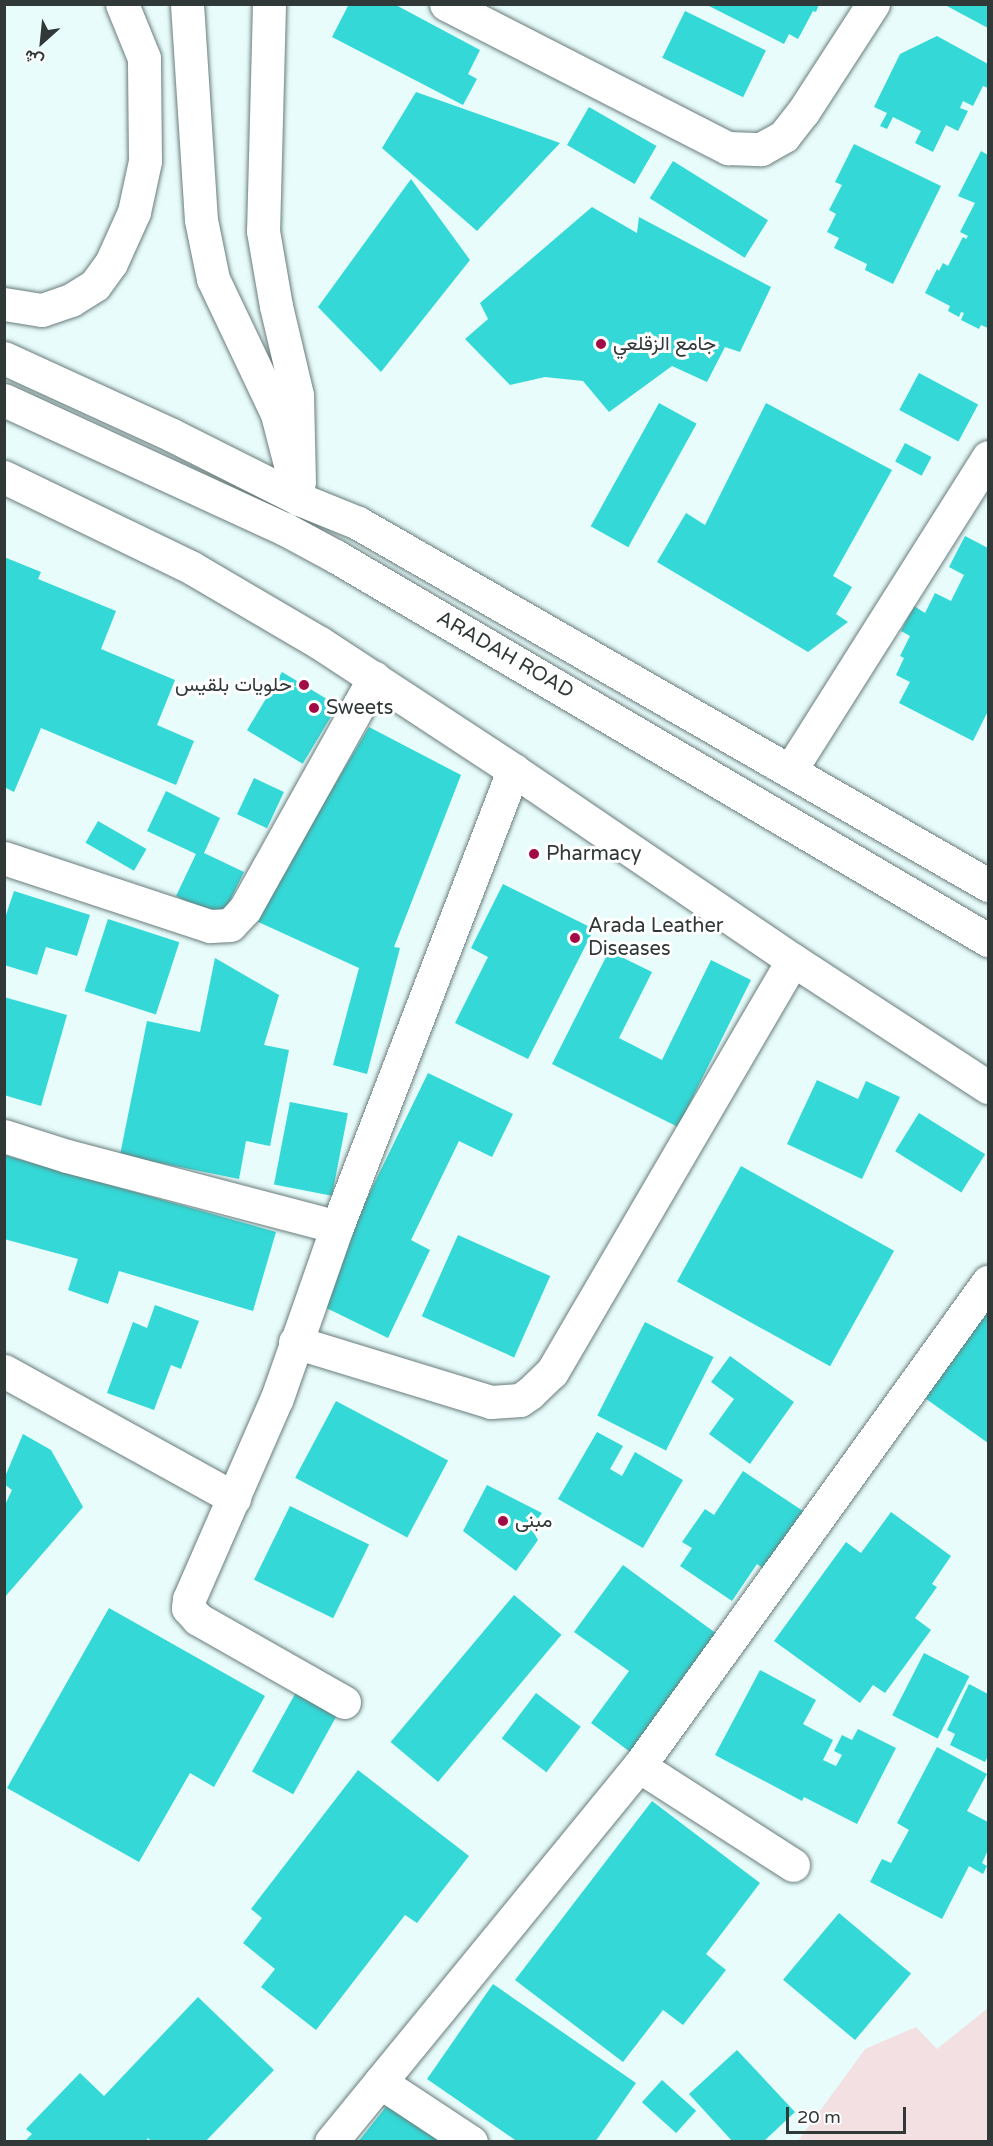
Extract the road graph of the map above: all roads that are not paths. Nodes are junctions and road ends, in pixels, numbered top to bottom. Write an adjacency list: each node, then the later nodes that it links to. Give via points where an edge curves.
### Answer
1 (122, 4): 6 (main road, via 144,58 145,161 134,213 111,263 94,285 70,300 42,310)
2 (187, 4): 11 (main road, via 201,220 213,279 277,414)
3 (269, 4): 11 (main road, via 263,231 297,395)
4 (446, 4): 5 (main road, via 728,147 761,148 784,136)
5 (873, 4)
6 (4, 304)
7 (4, 357): 11 (main road)
8 (4, 400): 12 (main road, ARADAH ROAD)
9 (988, 457): 15 (main road)
10 (4, 477): 13 (main road, via 192,568)
11 (299, 499): 12 (main road); 15 (main road, via 358,523)
12 (285, 529): 18 (main road, ARADAH ROAD)
13 (374, 678): 14 (main road); 16 (main road, via 245,909 230,924 210,926)
14 (513, 770): 19 (main road); 22 (main road)
15 (791, 770): 17 (main road)
16 (4, 858)
17 (988, 885)
18 (988, 940)
19 (793, 960): 20 (main road); 24 (main road, via 552,1372 530,1393 520,1400 490,1402)
20 (988, 1088)
21 (4, 1136): 22 (main road)
22 (337, 1227): 24 (main road)
23 (988, 1282): 28 (main road)
24 (295, 1342): 26 (main road, via 277,1398)
25 (4, 1371): 26 (main road)
26 (234, 1497): 27 (main road, via 194,1584 188,1608 198,1619)
27 (344, 1702)
28 (639, 1766): 29 (main road); 30 (main road)
29 (793, 1865)
30 (380, 2082): 31 (main road); 32 (main road)
31 (331, 2142)
32 (471, 2142)

